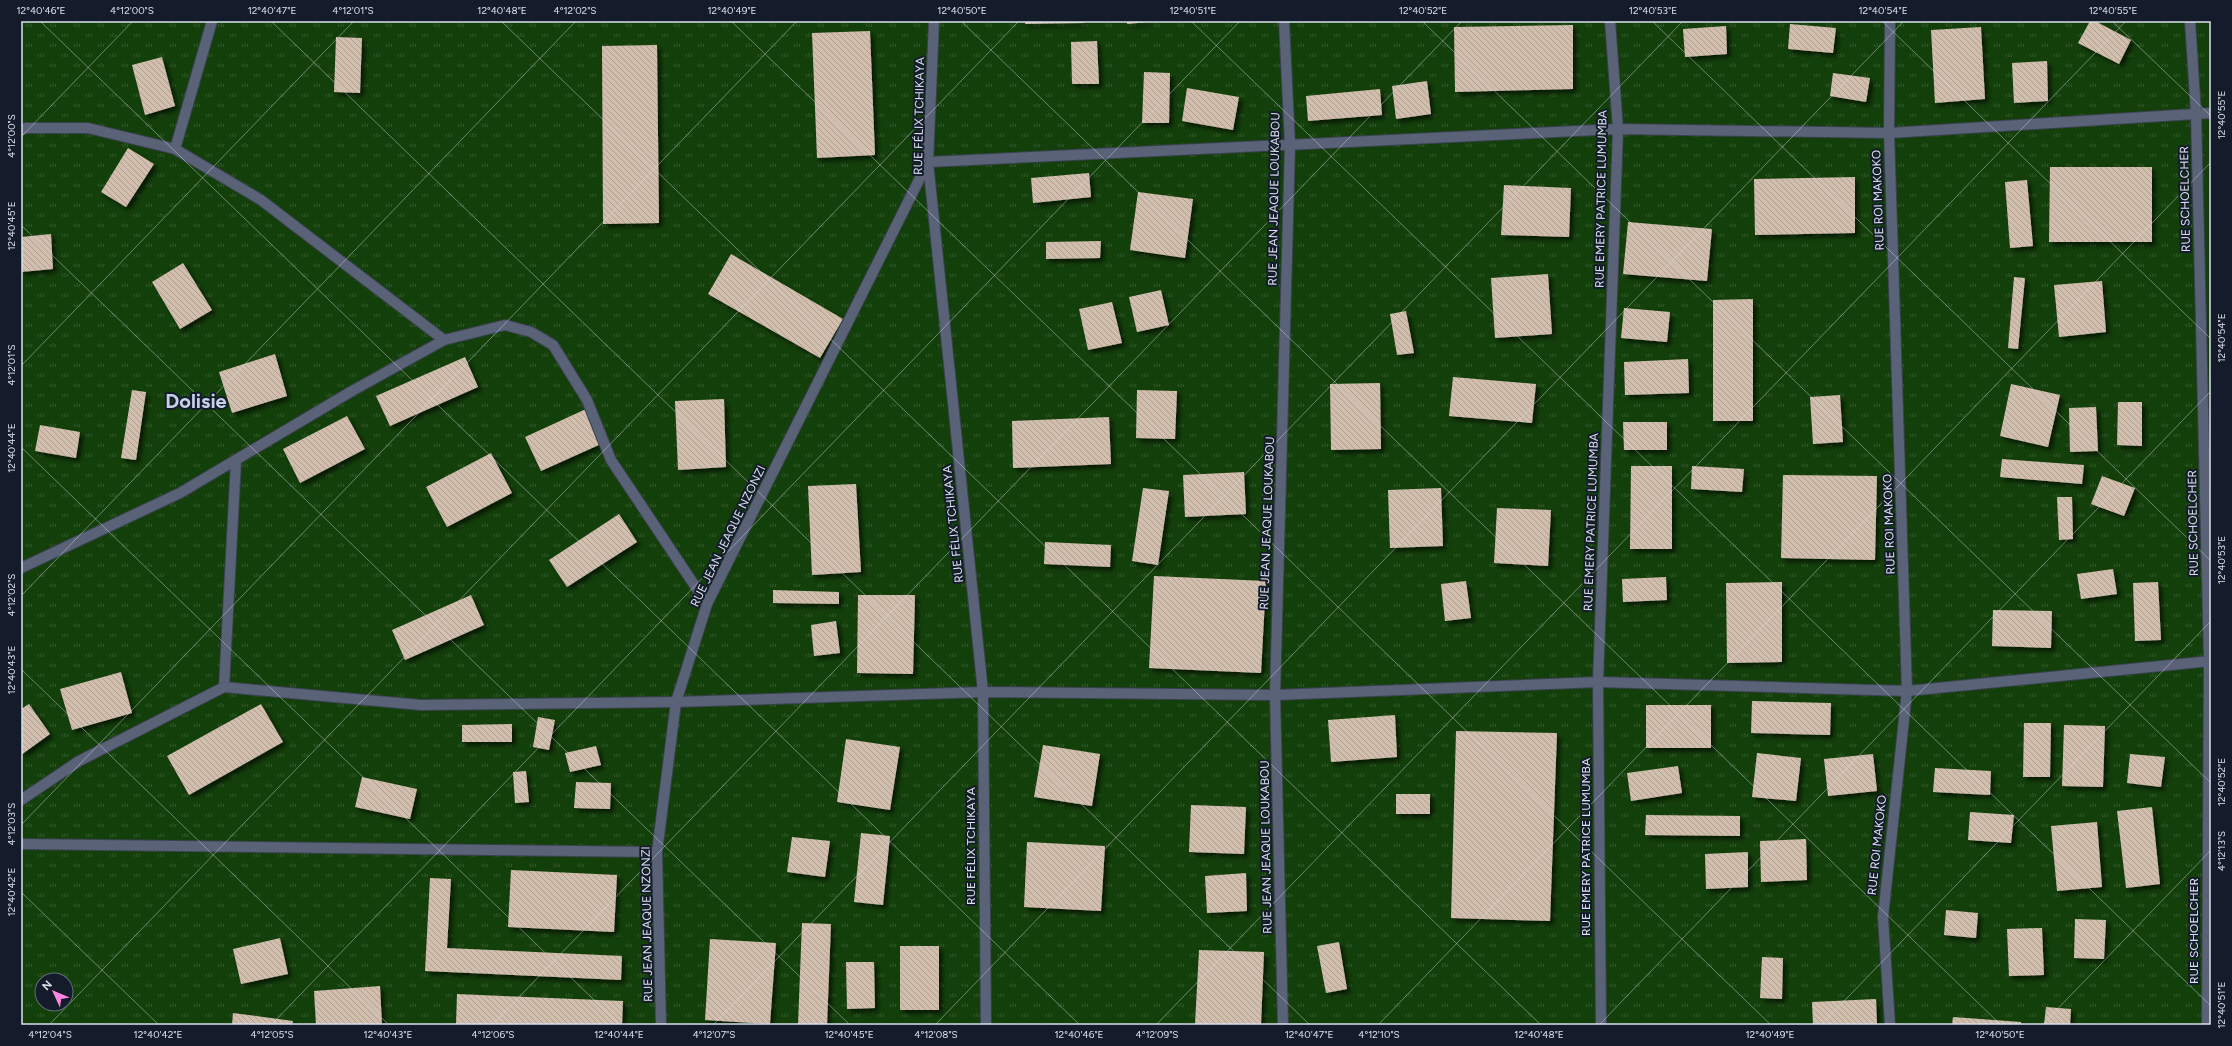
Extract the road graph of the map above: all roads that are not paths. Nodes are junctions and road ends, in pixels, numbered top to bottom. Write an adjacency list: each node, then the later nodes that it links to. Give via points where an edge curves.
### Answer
1 (212, 21): 13 (street)
2 (934, 21): 14 (street, RUE FÉLIX TCHIKAYA)
3 (1284, 21): 12 (street, RUE JEAN JEAQUE LOUKABOU)
4 (1610, 21): 9 (street, RUE EMERY PATRICE LUMUMBA)
5 (1890, 21): 11 (street, RUE ROI MAKOKO)
6 (2190, 21): 7 (street, RUE SCHOELCHER)
7 (2196, 113): 8 (street); 11 (street); 19 (street, RUE SCHOELCHER)
8 (2211, 113)
9 (1618, 129): 11 (street); 12 (street); 20 (street, RUE EMERY PATRICE LUMUMBA)
10 (21, 130): 13 (street, via 88,128)
11 (1889, 133): 22 (street, RUE ROI MAKOKO)
12 (1290, 144): 14 (street); 24 (street, RUE JEAN JEAQUE LOUKABOU)
13 (175, 149): 15 (street, via 261,200)
14 (928, 162): 18 (street, RUE JEAN JEAQUE NZONZI); 23 (street, RUE FÉLIX TCHIKAYA)
15 (444, 340): 16 (street, via 352,391); 18 (street, via 505,325 531,332 553,345 587,400 611,460)
16 (236, 461): 17 (street, via 180,493); 21 (street)
17 (21, 568)
18 (707, 604): 25 (street, RUE JEAN JEAQUE NZONZI)
19 (2210, 660): 22 (street); 34 (street, RUE SCHOELCHER)
20 (1598, 682): 22 (street); 24 (street); 32 (street, RUE EMERY PATRICE LUMUMBA)
21 (224, 686): 25 (street, via 421,705); 26 (street, via 79,761)
22 (1907, 691): 33 (street, RUE ROI MAKOKO, via 1883,917)
23 (983, 692): 24 (street); 25 (street); 30 (street, RUE FÉLIX TCHIKAYA)
24 (1275, 695): 31 (street, RUE JEAN JEAQUE LOUKABOU)
25 (676, 702): 28 (street, RUE JEAN JEAQUE NZONZI)
26 (21, 800)
27 (21, 844): 28 (street)
28 (657, 852): 29 (street, RUE JEAN JEAQUE NZONZI)
29 (661, 1025)
30 (986, 1025)
31 (1283, 1025)
32 (1601, 1025)
33 (1890, 1025)
34 (2207, 1025)

